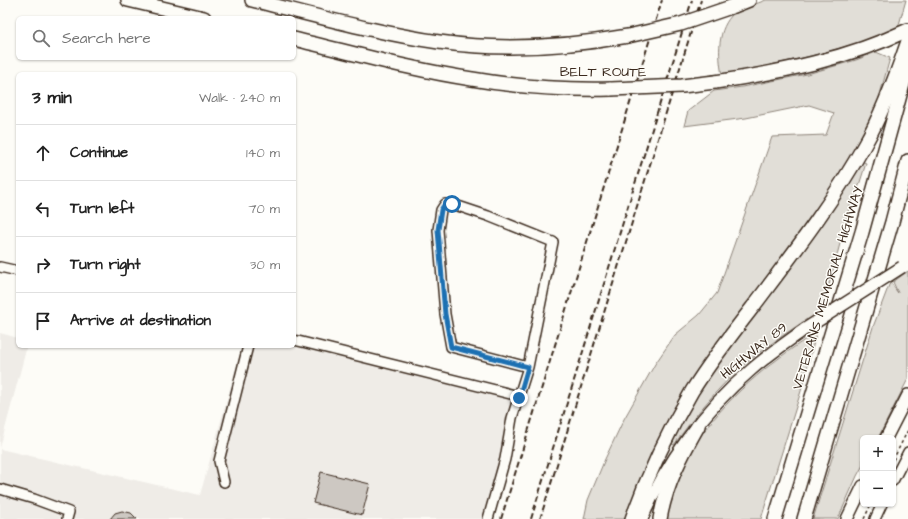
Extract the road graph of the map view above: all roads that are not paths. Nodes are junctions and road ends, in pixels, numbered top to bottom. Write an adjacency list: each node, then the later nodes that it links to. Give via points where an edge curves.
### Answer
1 (128, 0): 4 (highway)
2 (252, 0): 3 (highway, BELT ROUTE, bridge, via 393,34 454,44 548,46 628,36 681,24)
3 (748, 0)
4 (196, 16)
5 (908, 30): 6 (highway, BELT ROUTE, bridge, via 861,49 763,74 676,86 611,89 551,88 471,79)
6 (296, 39)
7 (908, 41): 28 (highway, via 866,143 817,220 693,390 664,442)
8 (908, 66): 31 (highway, VETERANS MEMORIAL HIGHWAY, via 862,232)
9 (908, 161): 32 (highway)
10 (905, 264): 18 (main road, HIGHWAY 89, bridge, via 805,329 750,370)
11 (0, 266): 12 (street)
12 (16, 270)
13 (296, 340): 17 (street)
14 (247, 348): 22 (street, via 219,461)
15 (528, 367): 15 (street, via 451,347 445,314 438,230 441,210 445,204 488,216 553,242); 17 (street)
16 (908, 394): 19 (main road)
17 (520, 396): 27 (street, via 512,418 505,459)
18 (698, 426): 29 (main road, HIGHWAY 89, via 672,459); 30 (highway, via 677,464)
19 (888, 435)
20 (908, 452): 21 (street)
21 (896, 475)
22 (224, 482)
23 (0, 489): 26 (street, via 69,512)
24 (860, 492): 33 (main road)
25 (881, 507): 34 (street)
26 (67, 519)
27 (488, 519)
28 (632, 519)
29 (642, 519)
30 (660, 519)
31 (775, 519)
32 (804, 519)
33 (847, 519)
34 (875, 519)

